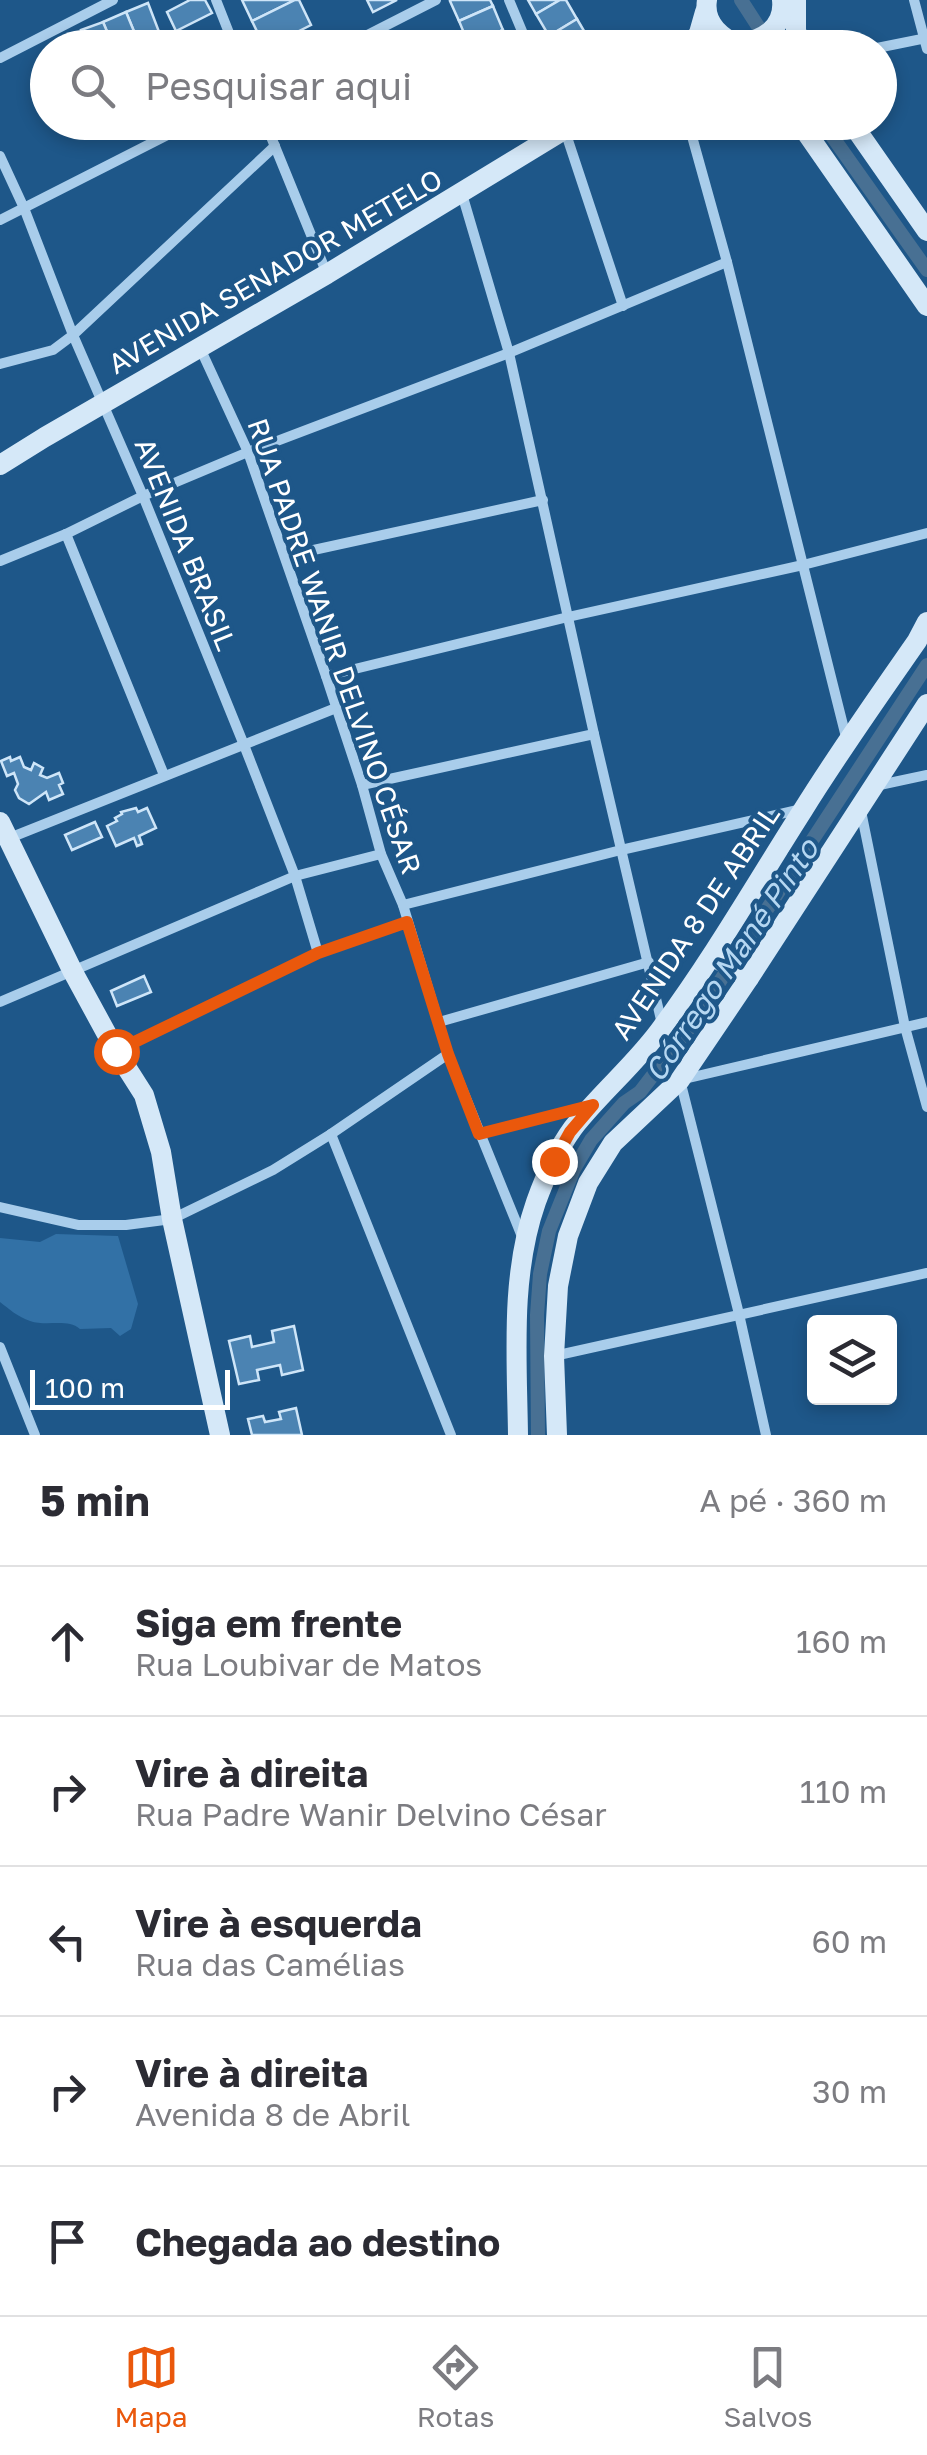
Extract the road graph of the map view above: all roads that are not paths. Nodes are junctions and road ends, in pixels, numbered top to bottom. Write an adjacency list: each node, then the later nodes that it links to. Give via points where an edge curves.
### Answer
1 (113, 0): 7 (street)
2 (216, 0): 8 (street)
3 (436, 0): 9 (street)
4 (509, 0): 10 (street)
5 (914, 0): 12 (street)
6 (706, 6): 11 (main road)
7 (55, 30)
8 (228, 30)
9 (377, 30)
10 (522, 30)
11 (718, 30)
12 (926, 41): 14 (street)
13 (30, 43): 15 (street)
14 (897, 45)
15 (0, 58)
16 (157, 140): 26 (street)
17 (272, 140): 23 (street)
18 (545, 140): 25 (main road, AVENIDA SENADOR METELO)
19 (573, 140): 31 (street)
20 (693, 140): 29 (street)
21 (812, 140): 32 (main road)
22 (864, 140): 28 (main road)
23 (274, 146): 30 (street); 33 (street)
24 (0, 156): 26 (street, AVENIDA BRASIL)
25 (462, 194): 30 (main road, AVENIDA SENADOR METELO); 35 (street)
26 (24, 208): 27 (street); 33 (street, AVENIDA BRASIL)
27 (0, 220)
28 (927, 231)
29 (727, 262): 31 (street); 46 (street)
30 (327, 274): 34 (main road, AVENIDA SENADOR METELO)
31 (623, 306): 35 (street)
32 (927, 306)
33 (73, 334): 36 (street, via 53,350); 37 (street, AVENIDA BRASIL)
34 (200, 348): 37 (main road, AVENIDA SENADOR METELO); 38 (street, RUA PADRE WANIR DELVINO CÉSAR)
35 (510, 353): 38 (street); 41 (street)
36 (0, 364)
37 (103, 404): 39 (main road, AVENIDA SENADOR METELO); 40 (street, AVENIDA BRASIL)
38 (248, 452): 40 (street); 44 (street, RUA PADRE WANIR DELVINO CÉSAR)
39 (0, 466)
40 (143, 496): 43 (street); 54 (street, AVENIDA BRASIL)
41 (543, 500): 44 (street); 47 (street)
42 (927, 532): 46 (street)
43 (66, 534): 45 (street); 56 (street)
44 (286, 556): 49 (street, RUA PADRE WANIR DELVINO CÉSAR)
45 (0, 561)
46 (803, 565): 47 (street); 53 (street)
47 (568, 617): 49 (street); 52 (street)
48 (927, 622): 53 (main road, AVENIDA 8 DE ABRIL)
49 (326, 676): 51 (street, RUA PADRE WANIR DELVINO CÉSAR)
50 (927, 704): 58 (main road, AVENIDA 8 DE ABRIL)
51 (336, 708): 54 (street); 57 (street, RUA PADRE WANIR DELVINO CÉSAR)
52 (594, 734): 57 (street); 62 (street)
53 (848, 742): 60 (main road, AVENIDA 8 DE ABRIL)
54 (244, 745): 56 (street); 64 (street, AVENIDA BRASIL)
55 (927, 774): 58 (street)
56 (164, 775): 61 (street)
57 (362, 785): 63 (street, RUA PADRE WANIR DELVINO CÉSAR)
58 (874, 786): 59 (main road, AVENIDA 8 DE ABRIL)
59 (860, 807): 69 (main road, AVENIDA 8 DE ABRIL); 74 (street)
60 (803, 809): 62 (street); 69 (main road, AVENIDA 8 DE ABRIL)
61 (3, 834): 70 (main road)
62 (621, 850): 65 (street); 68 (street)
63 (381, 854): 64 (street); 65 (street, RUA PADRE WANIR DELVINO CÉSAR)
64 (295, 876): 67 (street, AVENIDA BRASIL); 70 (street)
65 (403, 904): 66 (street, RUA PADRE WANIR DELVINO CÉSAR)
66 (407, 922): 67 (street); 72 (street, RUA PADRE WANIR DELVINO CÉSAR)
67 (318, 953): 76 (street)
68 (648, 962): 72 (street); 75 (street)
69 (731, 967): 75 (main road, AVENIDA 8 DE ABRIL); 78 (main road, AVENIDA 8 DE ABRIL)
70 (73, 972): 71 (street); 76 (main road)
71 (0, 1002)
72 (439, 1022): 77 (street, RUA PADRE WANIR DELVINO CÉSAR)
73 (927, 1022): 74 (street)
74 (904, 1027): 78 (street); 80 (street)
75 (662, 1028): 79 (main road, AVENIDA 8 DE ABRIL)
76 (116, 1051): 84 (main road, via 144,1094)
77 (448, 1054): 81 (street); 82 (street, RUA PADRE WANIR DELVINO CÉSAR)
78 (680, 1080): 87 (street); 89 (main road, AVENIDA 8 DE ABRIL, via 613,1143 588,1182 562,1262)
79 (593, 1105): 82 (street); 85 (main road, AVENIDA 8 DE ABRIL, via 554,1161)
80 (927, 1108)
81 (331, 1134): 84 (street); 92 (street)
82 (479, 1134): 85 (street, RUA PADRE WANIR DELVINO CÉSAR)
83 (0, 1207): 84 (street, via 79,1224)
84 (172, 1220): 91 (main road)
85 (524, 1243): 93 (main road, AVENIDA 8 DE ABRIL)
86 (927, 1274): 87 (street)
87 (739, 1314): 89 (street); 95 (street)
88 (0, 1347): 90 (street)
89 (554, 1356): 94 (main road, AVENIDA 8 DE ABRIL)
90 (35, 1435)
91 (220, 1435)
92 (451, 1435)
93 (518, 1435)
94 (557, 1435)
95 (766, 1435)

